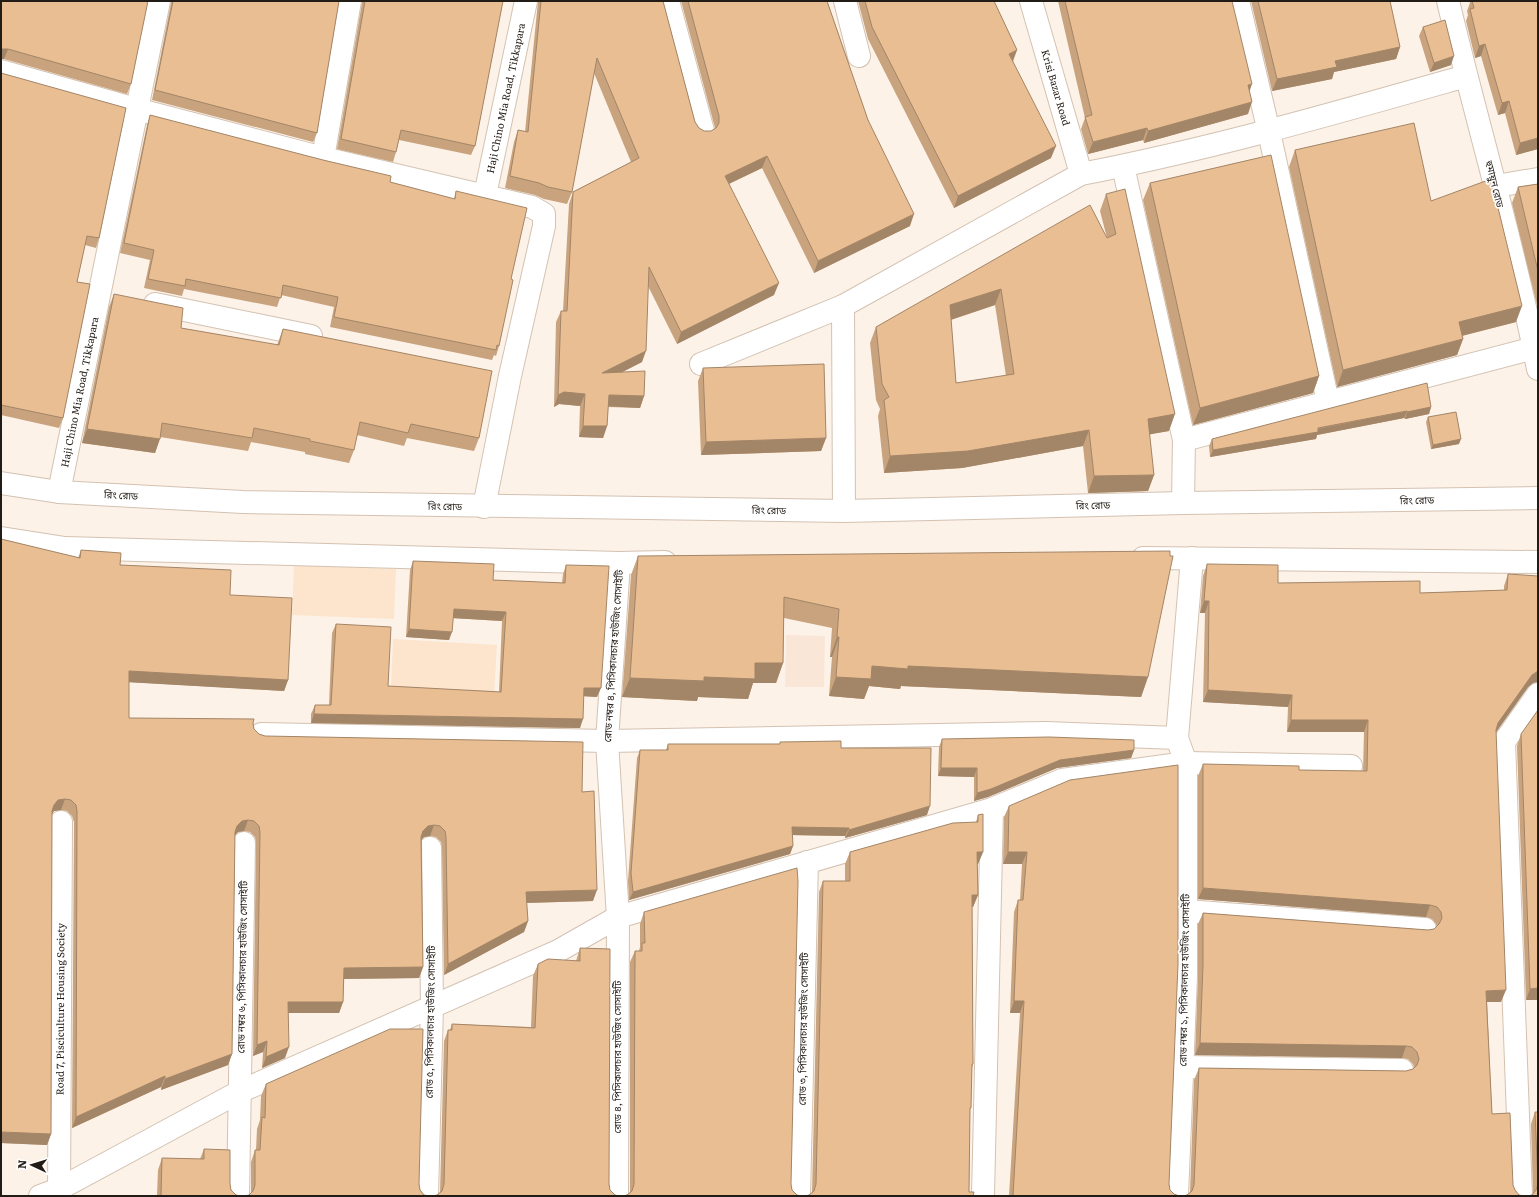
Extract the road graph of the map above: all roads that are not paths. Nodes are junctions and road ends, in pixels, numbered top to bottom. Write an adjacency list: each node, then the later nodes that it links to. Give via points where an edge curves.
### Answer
1 (159, 1): 12 (street, Haji Chino Mia Road, Tikkapara)
2 (350, 1): 15 (street)
3 (526, 1): 20 (street, Haji Chino Mia Road, Tikkapara)
4 (668, 1): 13 (street)
5 (845, 1): 9 (street)
6 (1031, 1): 17 (street, Krisi Bazar Road)
7 (1238, 1): 14 (street)
8 (1448, 1): 11 (street, হুমায়ুন রোড)
9 (859, 56)
10 (1, 71): 12 (street)
11 (1466, 76): 14 (street); 19 (street, হুমায়ুন রোড)
12 (136, 109): 15 (street); 21 (street, Haji Chino Mia Road, Tikkapara)
13 (703, 131)
14 (1269, 132): 16 (street); 27 (street)
15 (323, 158): 20 (street)
16 (1123, 166): 17 (street); 28 (street)
17 (1081, 174): 22 (street)
18 (1538, 179): 19 (street)
19 (1496, 186): 23 (street, হুমায়ুন রোড)
20 (485, 195): 33 (street, via 532,207 544,214 544,226 502,375)
21 (99, 292): 24 (street); 30 (street, Haji Chino Mia Road, Tikkapara)
22 (843, 306): 26 (street); 34 (street)
23 (1533, 319): 25 (street, হুমায়ুন রোড)
24 (331, 340)
25 (1536, 359): 27 (street)
26 (701, 364)
27 (1328, 402): 28 (street)
28 (1184, 440): 32 (street)
29 (1, 483): 30 (street, রিং রোড)
30 (59, 492): 33 (street, রিং রোড, via 244,502)
31 (1538, 498): 32 (street, রিং রোড)
32 (1183, 503): 34 (street, রিং রোড)
33 (484, 507): 34 (street, রিং রোড)
34 (844, 511)
35 (1, 538): 40 (street, via 65,548)
36 (1120, 558): 37 (street)
37 (1192, 558): 39 (street); 43 (street)
38 (683, 562): 40 (street)
39 (1538, 562)
40 (619, 563): 44 (street, রোড নম্বর ৪, পিসিকালচার হাউজিং সোসাইটি)
41 (1538, 694): 66 (street, via 1504,742)
42 (261, 734): 44 (street)
43 (1177, 738): 44 (street, via 1046,733); 45 (street, রোড নম্বর ১, পিসিকালচার হাউজিং সোসাইটি)
44 (607, 741): 53 (street, রোড নম্বর ৪, পিসিকালচার হাউজিং সোসাইটি)
45 (1186, 763): 46 (street); 47 (street, via 1062,780); 52 (street, রোড নম্বর ১, পিসিকালচার হাউজিং সোসাইটি)
46 (1351, 766)
47 (992, 809): 51 (street); 64 (street)
48 (61, 822): 59 (street, Road 7, Pisciculture Housing Society)
49 (244, 843): 58 (street, রোড নম্বর ৬, পিসিকালচার হাউজিং সোসাইটি)
50 (430, 848): 55 (street, রোড ৫, পিসিকালচার হাউজিং সোসাইটি)
51 (807, 862): 53 (street); 63 (street, রোড ৩, পিসিকালচার হাউজিং সোসাইটি)
52 (1186, 911): 54 (street); 56 (street, রোড নম্বর ১, পিসিকালচার হাউজিং সোসাইটি)
53 (618, 917): 55 (street, via 558,951); 62 (street, রোড ৪, পিসিকালচার হাউজিং সোসাইটি)
54 (1426, 929)
55 (432, 1006): 58 (street); 61 (street, রোড ৫, পিসিকালচার হাউজিং সোসাইটি)
56 (1182, 1067): 57 (street); 65 (street, রোড নম্বর ১, পিসিকালচার হাউজিং সোসাইটি)
57 (1402, 1070)
58 (239, 1092): 59 (street); 60 (street, রোড নম্বর ৬, পিসিকালচার হাউজিং সোসাইটি)
59 (52, 1194)
60 (238, 1196)
61 (427, 1196)
62 (617, 1196)
63 (800, 1196)
64 (983, 1196)
65 (1176, 1196)
66 (1521, 1196)

